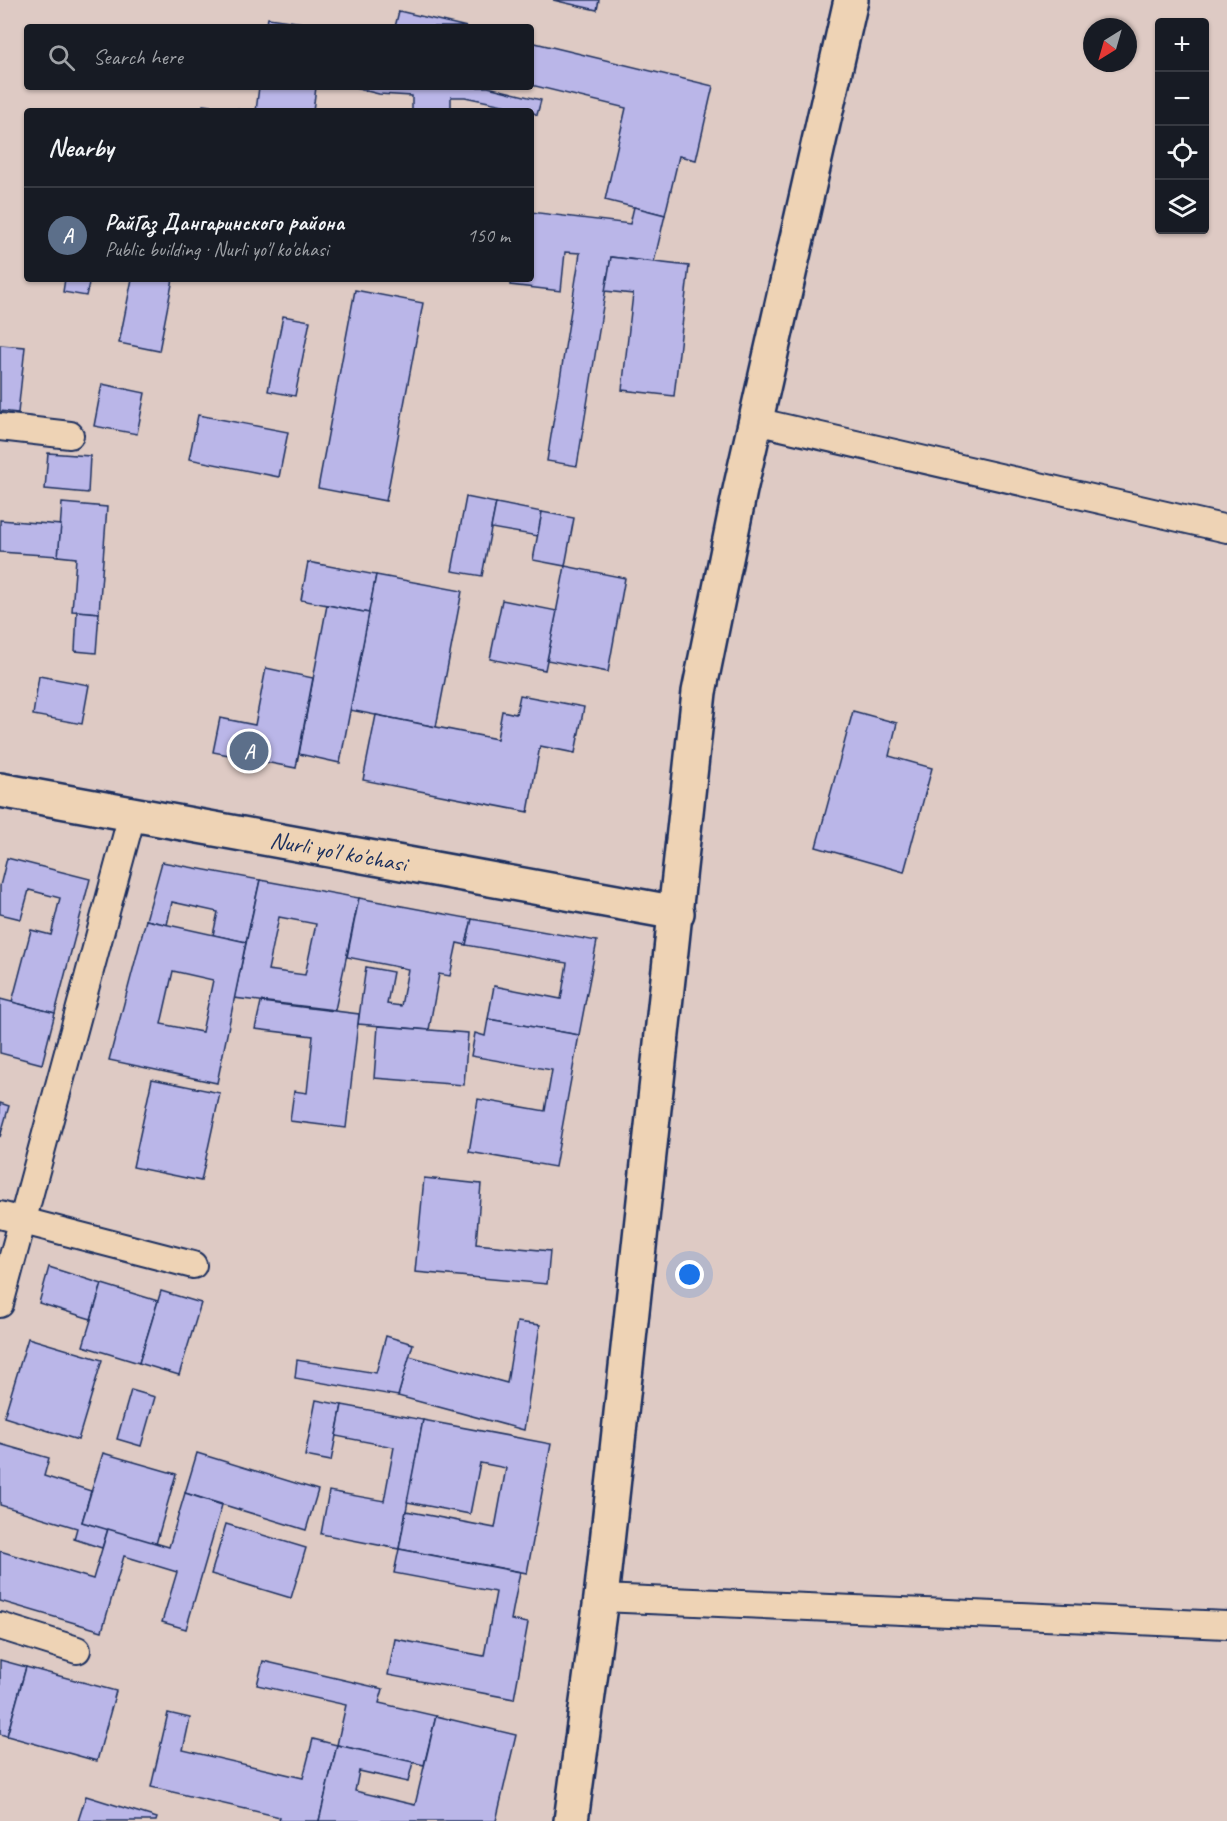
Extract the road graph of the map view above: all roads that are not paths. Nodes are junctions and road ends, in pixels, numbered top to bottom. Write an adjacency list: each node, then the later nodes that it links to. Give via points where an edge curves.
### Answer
1 (851, 0): 2 (main road)
2 (755, 421): 5 (street); 8 (main road, via 699,692)
3 (0, 427): 4 (street)
4 (70, 435)
5 (1227, 529)
6 (0, 790): 7 (main road, Nurli yo'l ko'chasi)
7 (132, 815): 8 (main road, Nurli yo'l ko'chasi); 9 (street)
8 (677, 913): 12 (main road)
9 (11, 1219): 10 (street); 11 (street)
10 (193, 1265)
11 (0, 1304)
12 (601, 1598): 13 (street); 16 (main road)
13 (1227, 1625)
14 (0, 1626): 15 (street)
15 (77, 1650)
16 (571, 1821)

